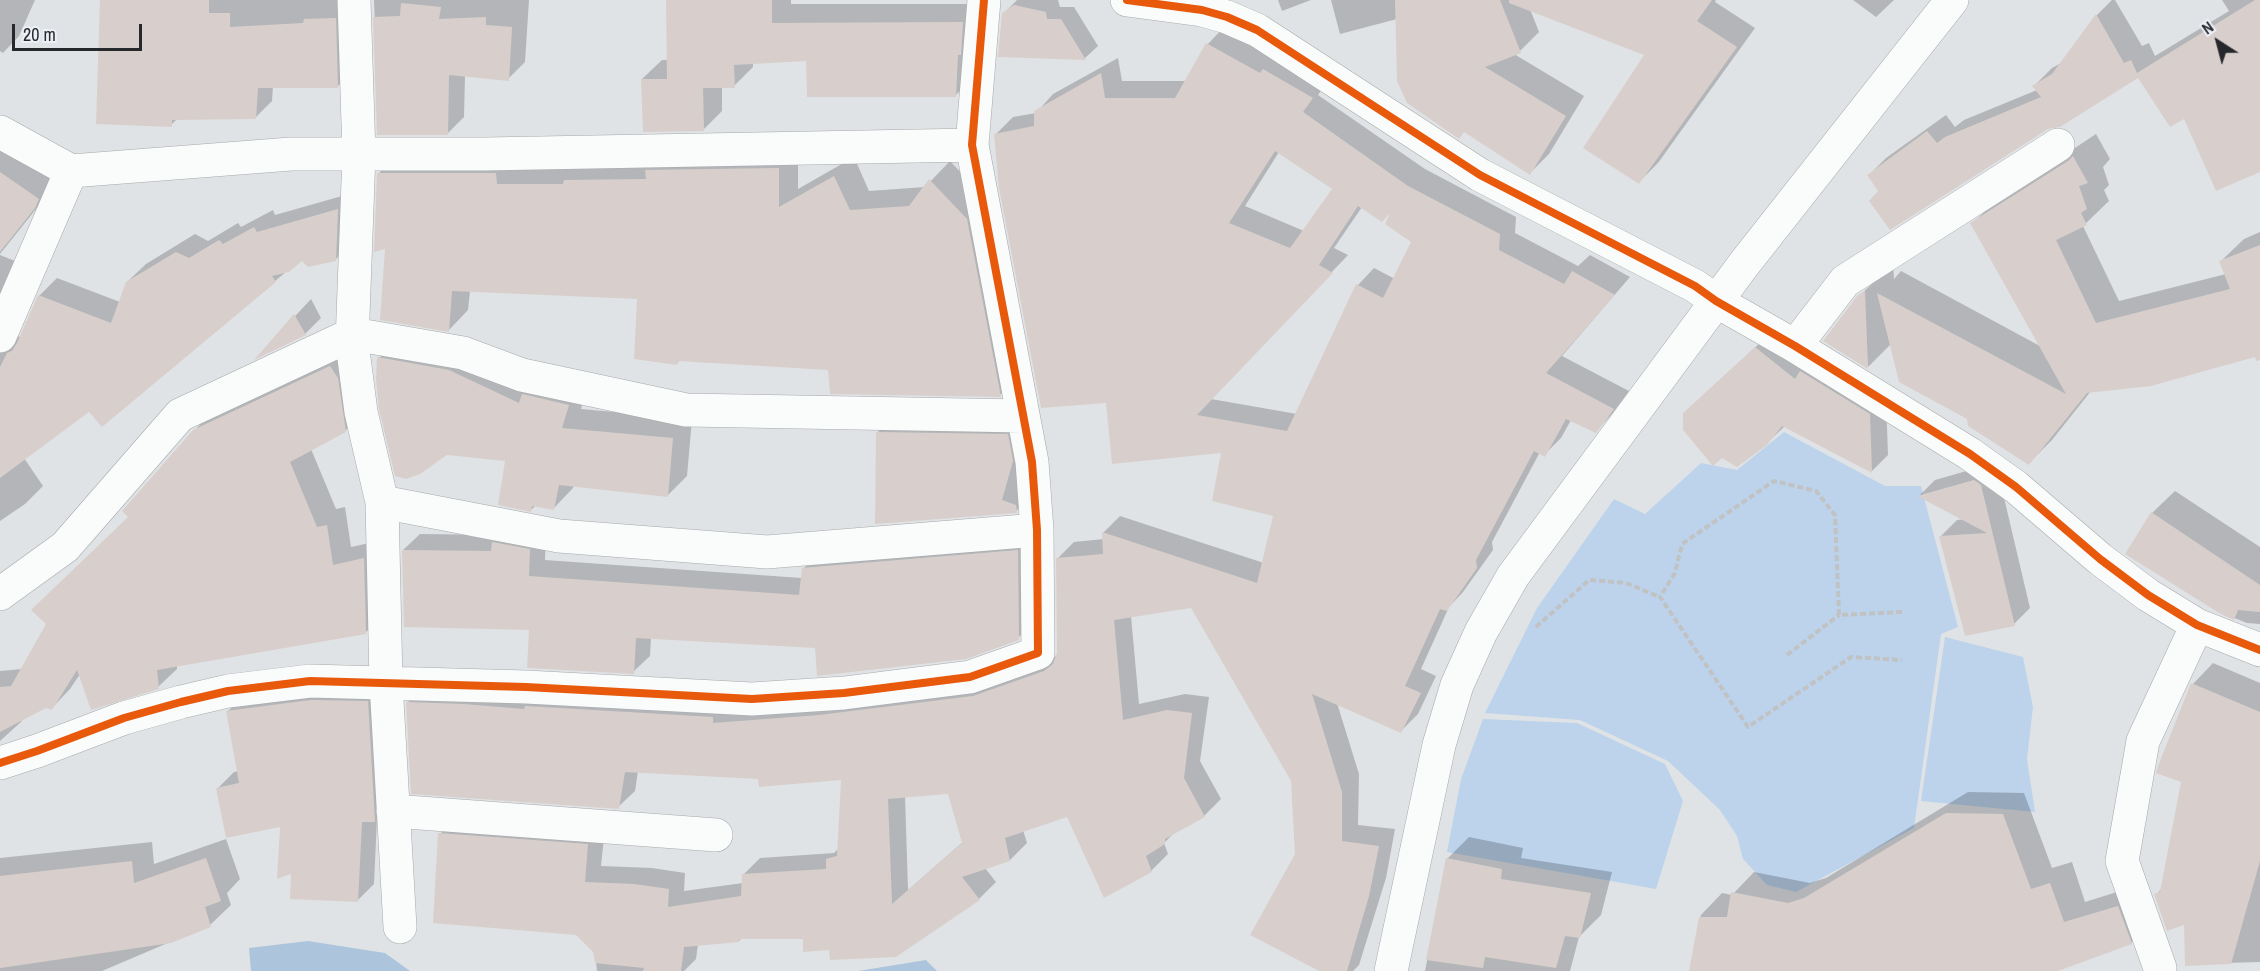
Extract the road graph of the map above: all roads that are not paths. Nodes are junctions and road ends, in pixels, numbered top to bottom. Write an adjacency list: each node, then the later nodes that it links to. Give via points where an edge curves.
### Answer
1 (354, 0): 8 (street)
2 (984, 0): 6 (street)
3 (1132, 0): 10 (street, via 1202,10 1257,30 1480,175 1695,285)
4 (1952, 0): 10 (street)
5 (0, 132): 9 (street)
6 (972, 145): 8 (street); 14 (street)
7 (2058, 145): 13 (street, via 1845,280)
8 (359, 154): 9 (street, via 291,154); 11 (street)
9 (71, 171): 12 (street)
10 (1716, 302): 13 (street); 26 (street, via 1513,576 1481,632 1457,685 1439,745)
11 (353, 334): 14 (street, via 463,353 522,375 686,410); 15 (street, via 361,412); 17 (street, via 180,415 65,548)
12 (0, 336)
13 (1796, 346): 18 (street, via 1970,454 2016,487 2100,559)
14 (1023, 416): 16 (street, via 1032,462)
15 (382, 501): 16 (street, via 559,536 767,552); 20 (street)
16 (1037, 530): 20 (street, via 1038,653 970,677 844,693 752,699)
17 (0, 594)
18 (2197, 625): 19 (street); 25 (street, via 2143,741 2122,861)
19 (2260, 650)
20 (386, 683): 21 (street, via 310,681 228,691 124,718); 22 (street)
21 (0, 763)
22 (393, 811): 23 (street); 24 (street)
23 (716, 835)
24 (400, 927)
25 (2160, 968)
26 (1392, 971)

